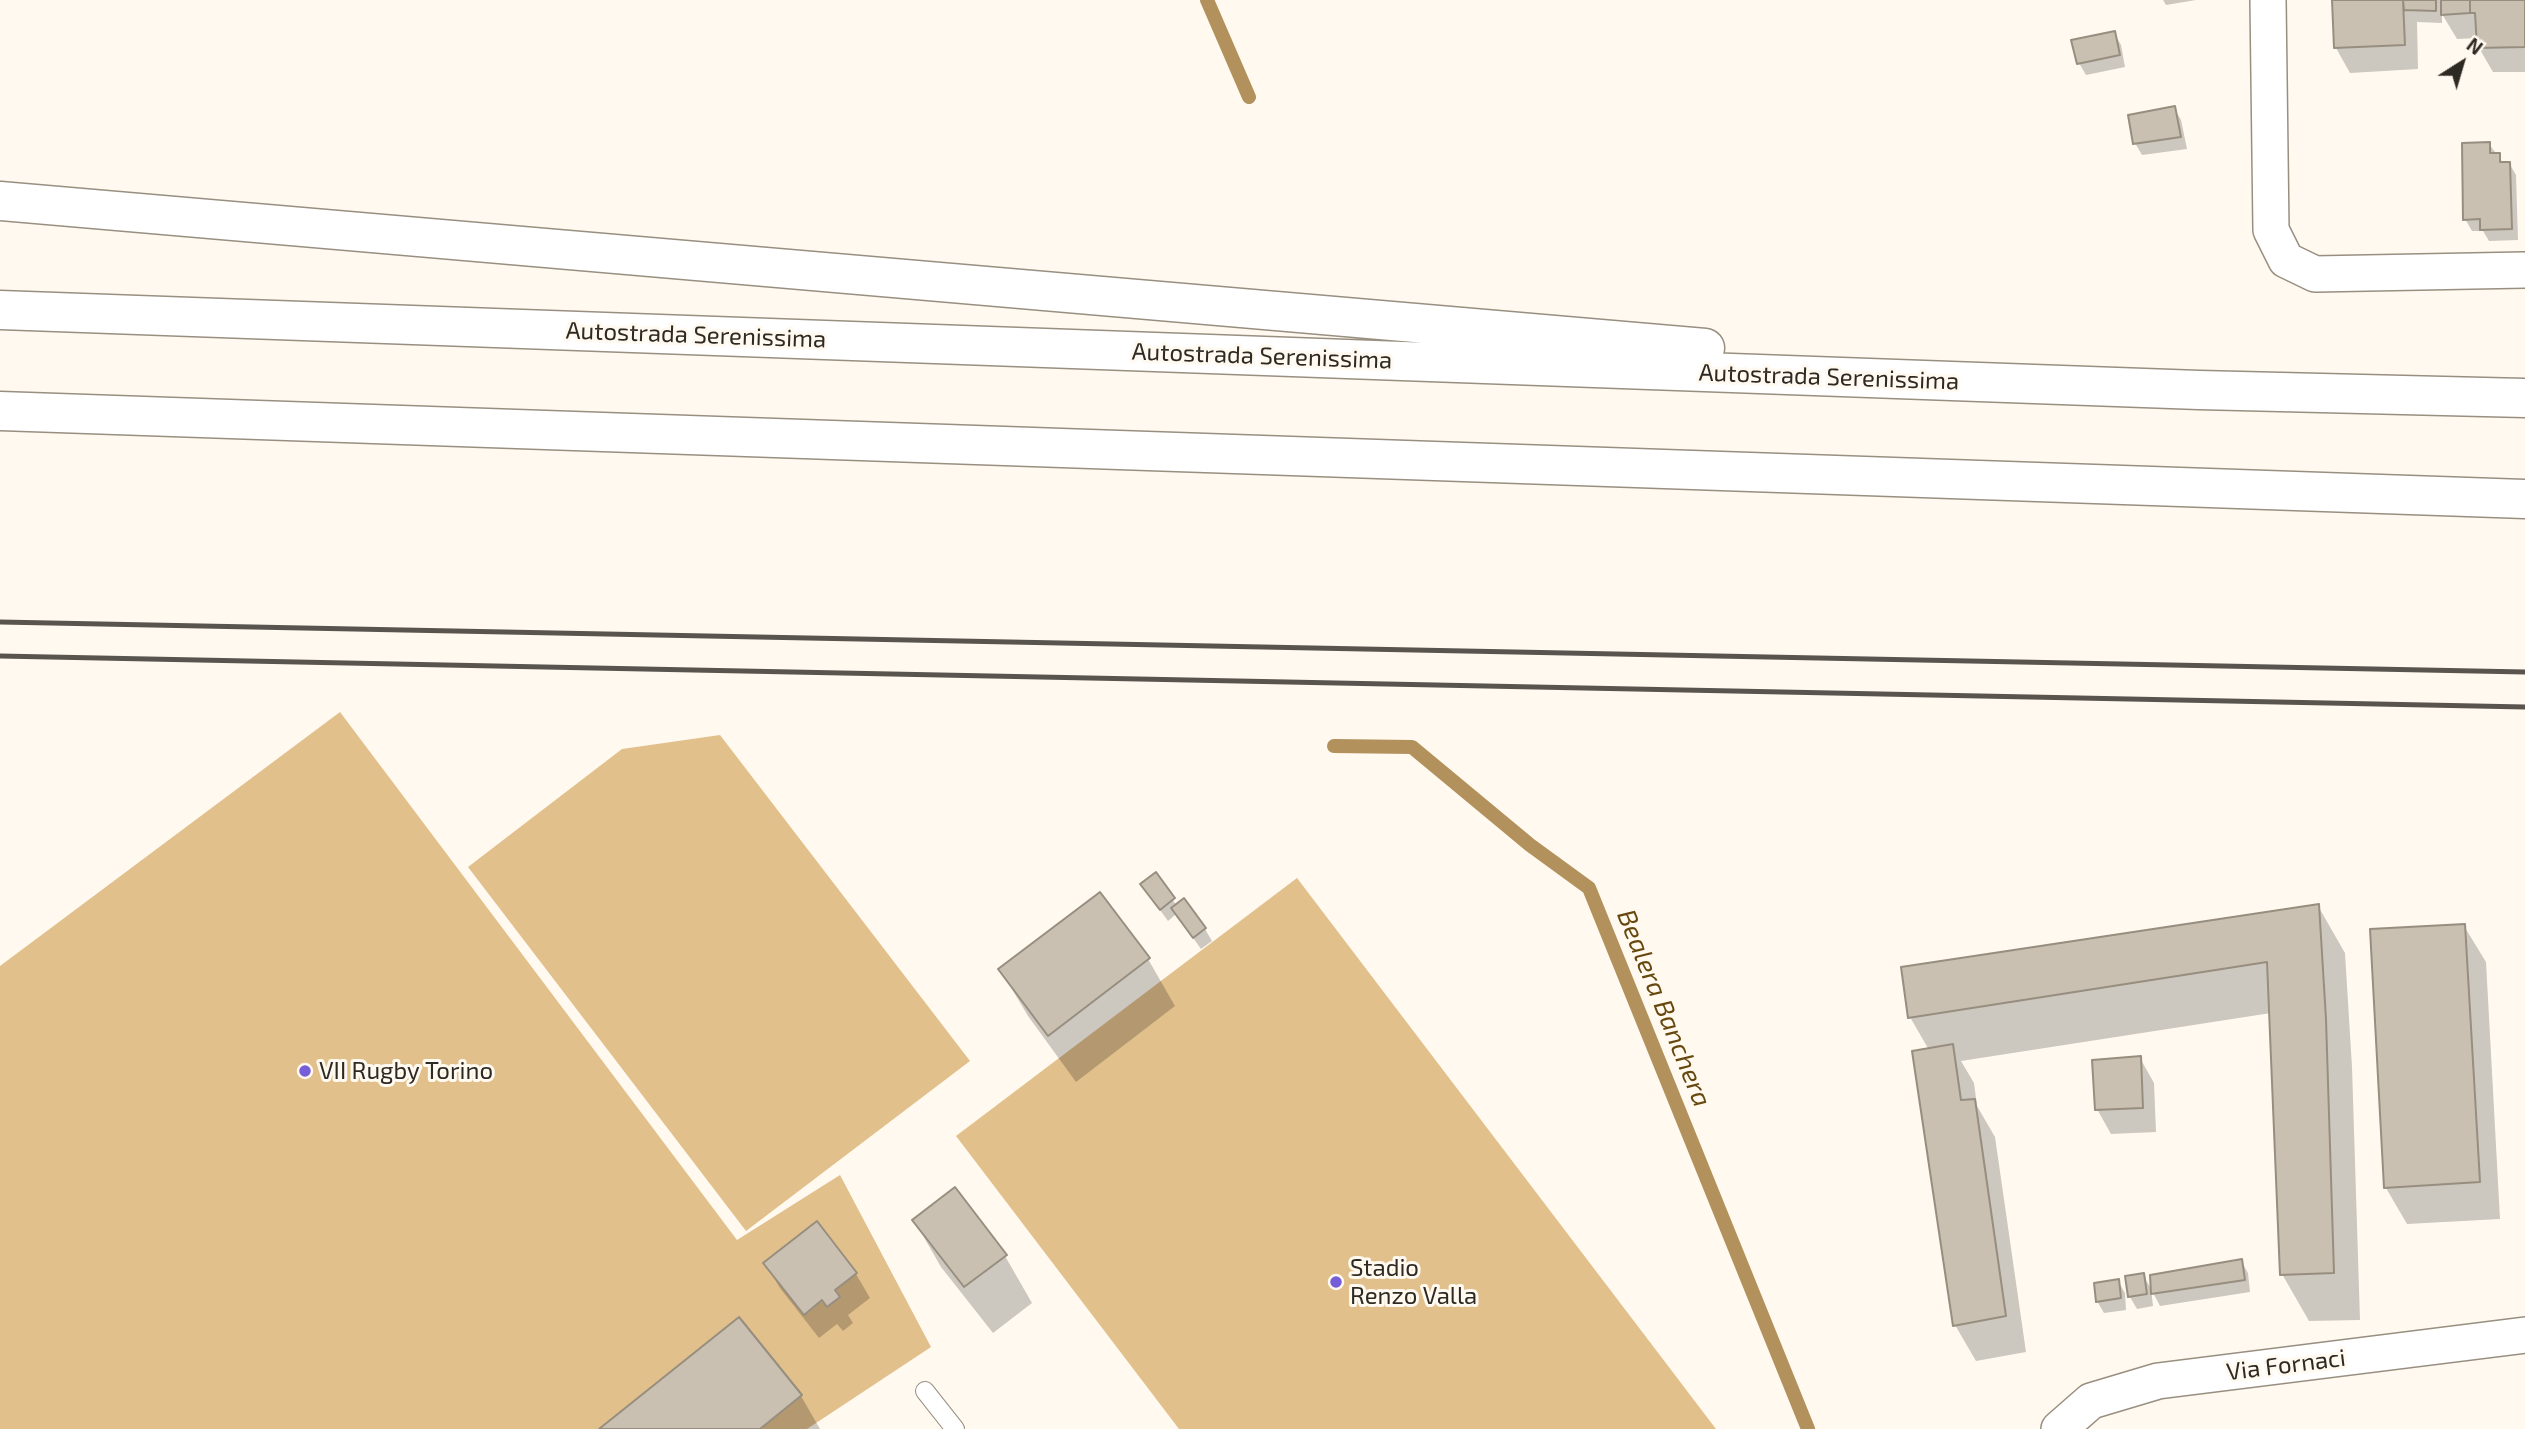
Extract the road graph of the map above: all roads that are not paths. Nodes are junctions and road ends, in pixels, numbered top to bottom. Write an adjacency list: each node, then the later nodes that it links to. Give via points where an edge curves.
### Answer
1 (2268, 0): 3 (street, via 2271,230 2286,260 2315,274)
2 (0, 201): 5 (highway)
3 (2525, 270)
4 (0, 310): 5 (highway, Autostrada Serenissima)
5 (2199, 390): 6 (highway, Autostrada Serenissima)
6 (2525, 398)
7 (0, 411): 8 (highway)
8 (2525, 499)
9 (2525, 1335): 12 (street, Via Fornaci, via 2158,1381 2091,1401)
10 (925, 1391): 11 (lane)
11 (955, 1429)
12 (2059, 1429)

